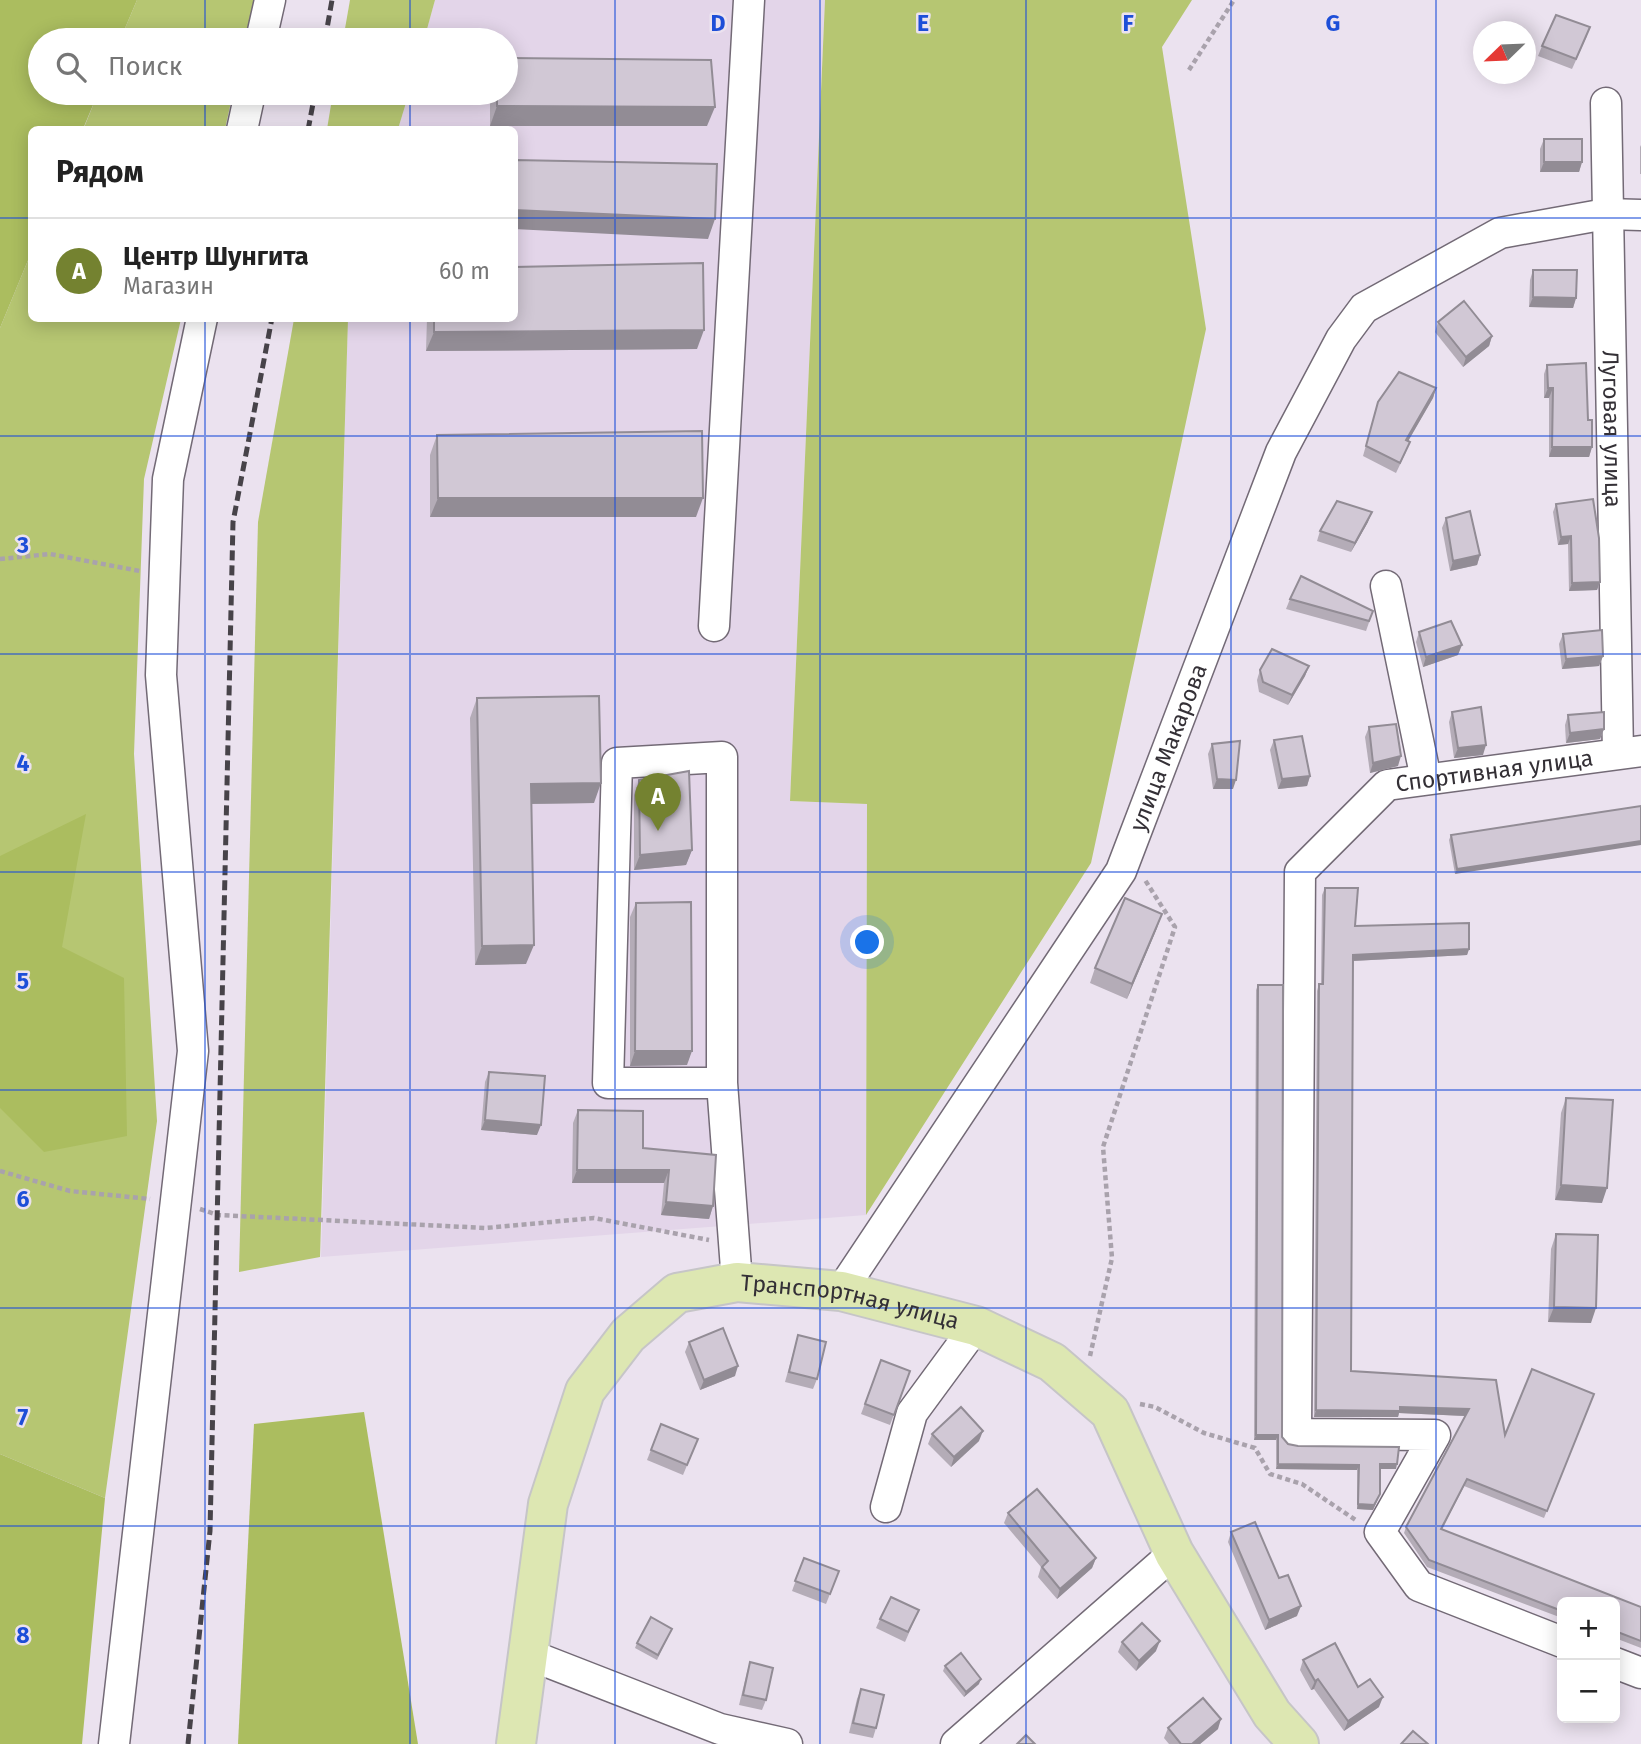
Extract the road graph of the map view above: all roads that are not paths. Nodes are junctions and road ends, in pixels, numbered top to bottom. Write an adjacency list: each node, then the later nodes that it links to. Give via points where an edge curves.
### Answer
1 (270, 0): 3 (street)
2 (749, 0): 11 (street)
3 (264, 28)
4 (1606, 103): 7 (street, Луговая улица)
5 (247, 105): 6 (street)
6 (243, 126)
7 (1606, 214): 8 (street, улица Макарова); 12 (street, Луговая улица); 16 (street, улица Макарова, via 1500,233 1364,308 1341,339 1281,452 1121,871)
8 (1641, 215)
9 (201, 322): 22 (street, via 168,479 161,675 193,1051)
10 (1386, 586): 13 (street)
11 (714, 626)
12 (1630, 752): 13 (street, Спортивная улица)
13 (1426, 779): 20 (street, Спортивная улица, via 1387,785 1300,873 1296,1434 1435,1435 1380,1532 1419,1586)
14 (722, 1083): 14 (street, via 722,757 617,763 608,1083); 15 (street)
15 (737, 1282): 16 (main road, Транспортная улица); 21 (main road, Транспортная улица, via 677,1293 628,1335 585,1391 548,1504)
16 (841, 1291): 17 (main road, Транспортная улица)
17 (976, 1326): 18 (street, via 912,1413); 19 (main road, Транспортная улица, via 1052,1362 1110,1412)
18 (886, 1507)
19 (1174, 1553): 25 (street); 26 (main road, Транспортная улица, via 1272,1714)
20 (1557, 1640)
21 (530, 1655): 23 (main road, Транспортная улица); 24 (street, via 720,1729)
22 (114, 1744)
23 (516, 1744)
24 (787, 1744)
25 (956, 1744)
26 (1299, 1744)

